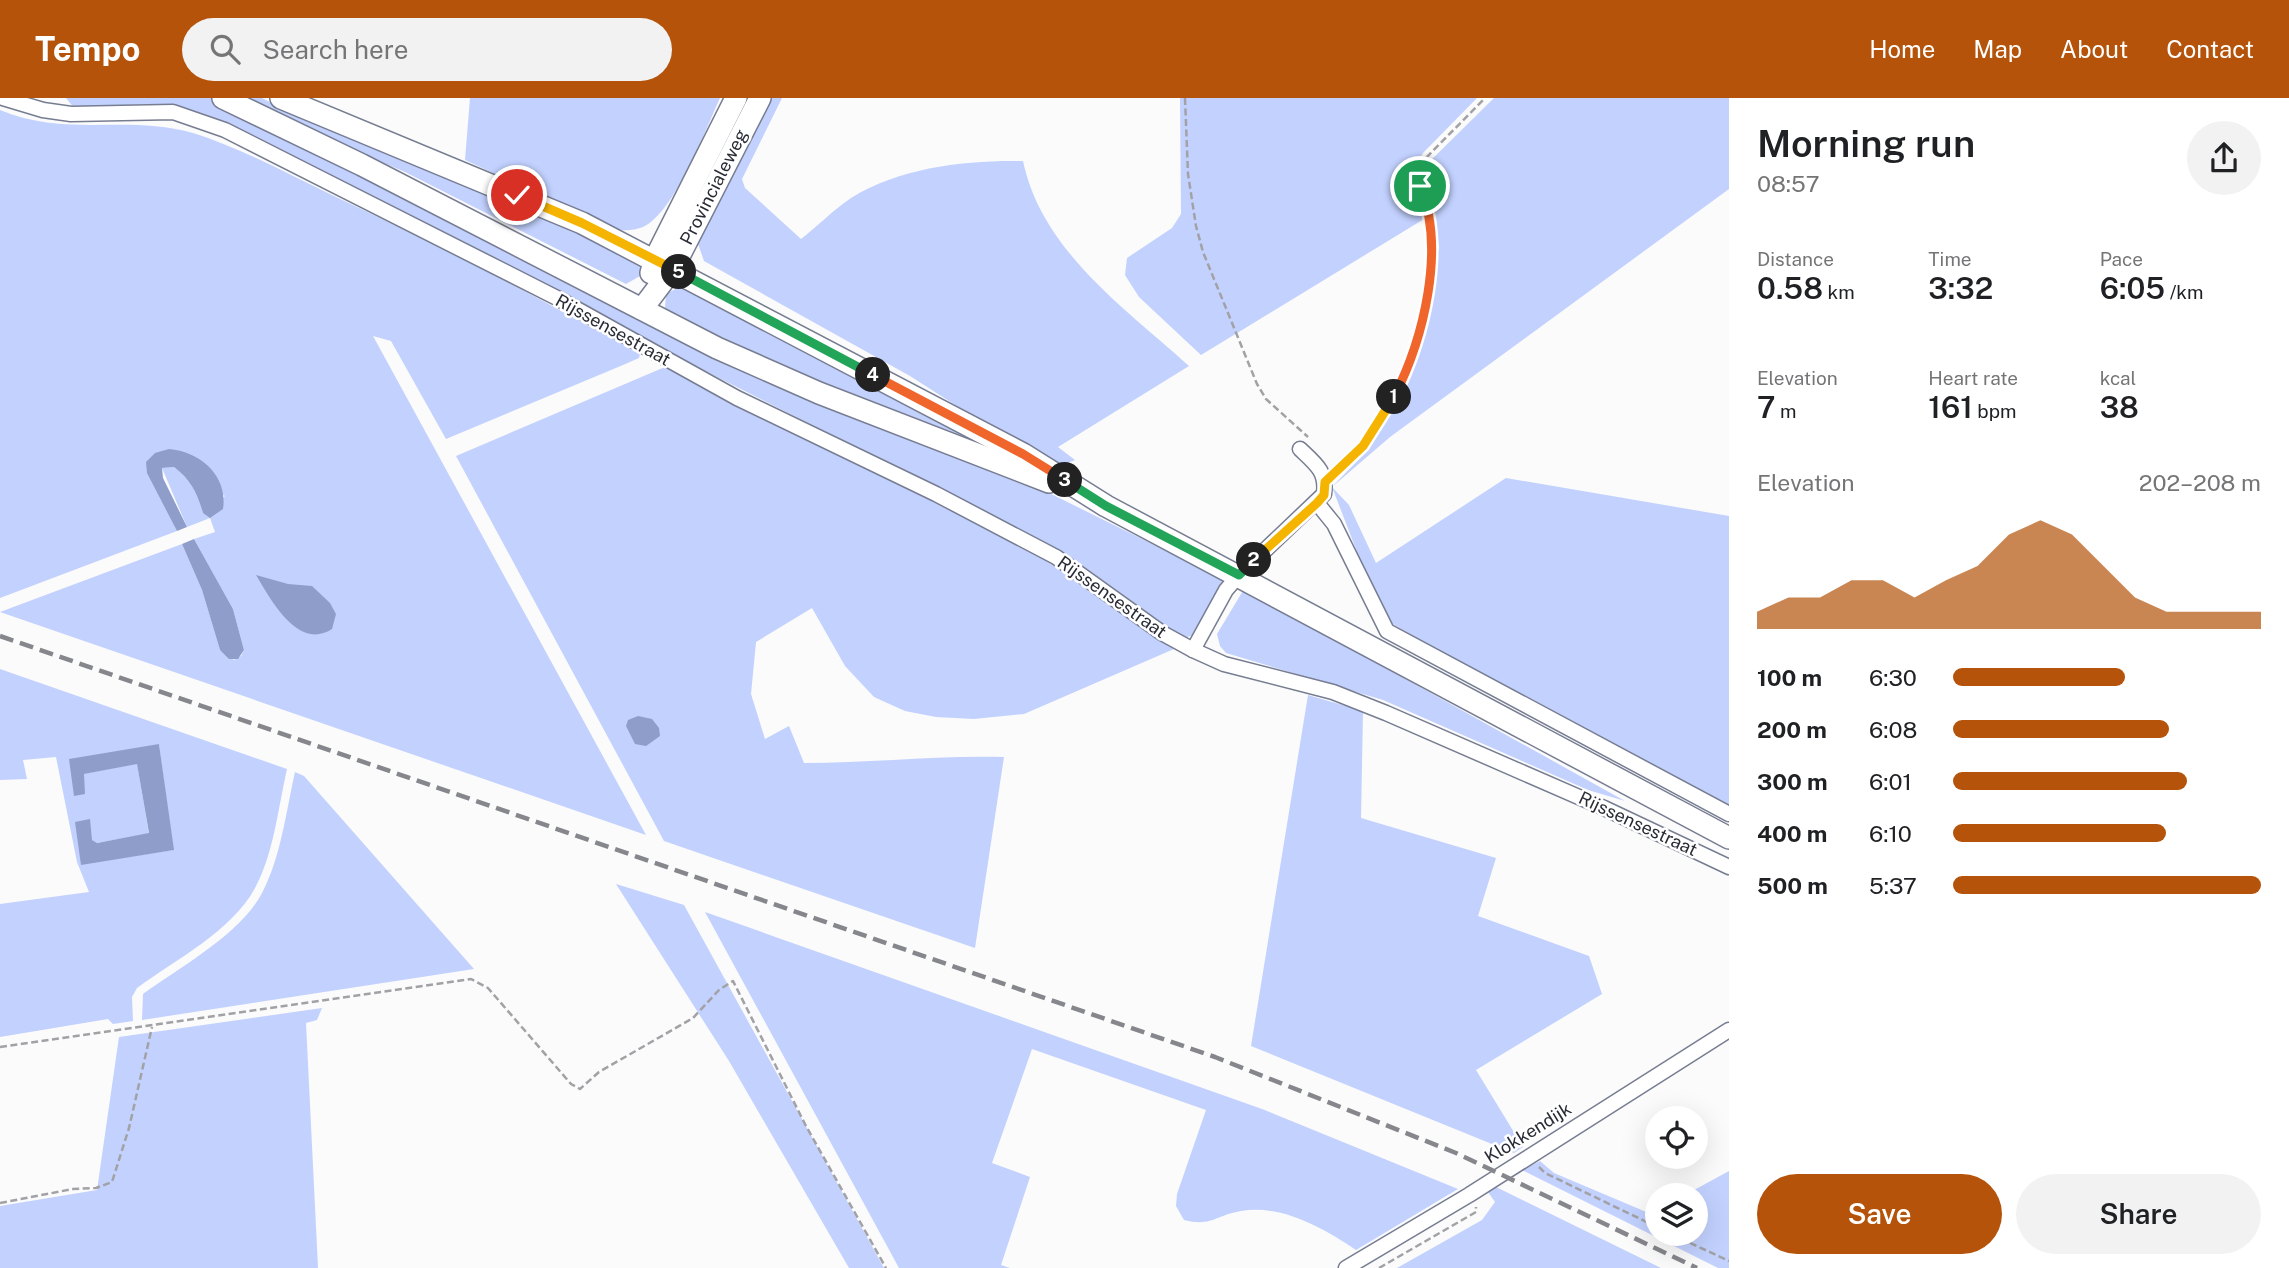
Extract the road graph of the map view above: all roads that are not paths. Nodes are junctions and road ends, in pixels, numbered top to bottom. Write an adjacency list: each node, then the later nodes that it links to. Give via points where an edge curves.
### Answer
1 (3, 98): 6 (street, Rijssensestraat)
2 (223, 98): 8 (main road, Rijssensestraat)
3 (281, 98): 7 (main road, Rijssensestraat, via 570,217)
4 (736, 98): 7 (main road, Provincialeweg)
5 (760, 98): 7 (main road, Provincialeweg)
6 (44, 104): 13 (street, Rijssensestraat, via 71,114 173,112 225,130 557,298 737,398 1056,557)
7 (664, 264): 8 (main road, Rijssensestraat); 11 (main road, Rijssensestraat, via 1023,454)
8 (642, 309): 11 (main road, Rijssensestraat, via 819,393)
9 (1300, 449): 10 (street, via 1321,469 1324,495)
10 (1317, 503): 12 (street); 14 (street, via 1334,524 1387,631)
11 (1106, 506): 12 (main road, Rijssensestraat)
12 (1239, 575): 13 (street); 15 (main road, Rijssensestraat)
13 (1192, 650): 16 (street, Rijssensestraat, via 1224,664 1333,692 1386,713)
14 (1729, 814)
15 (1729, 838)
16 (1729, 867)
17 (1729, 1030): 18 (street, Klokkendijk)
18 (1346, 1268)

